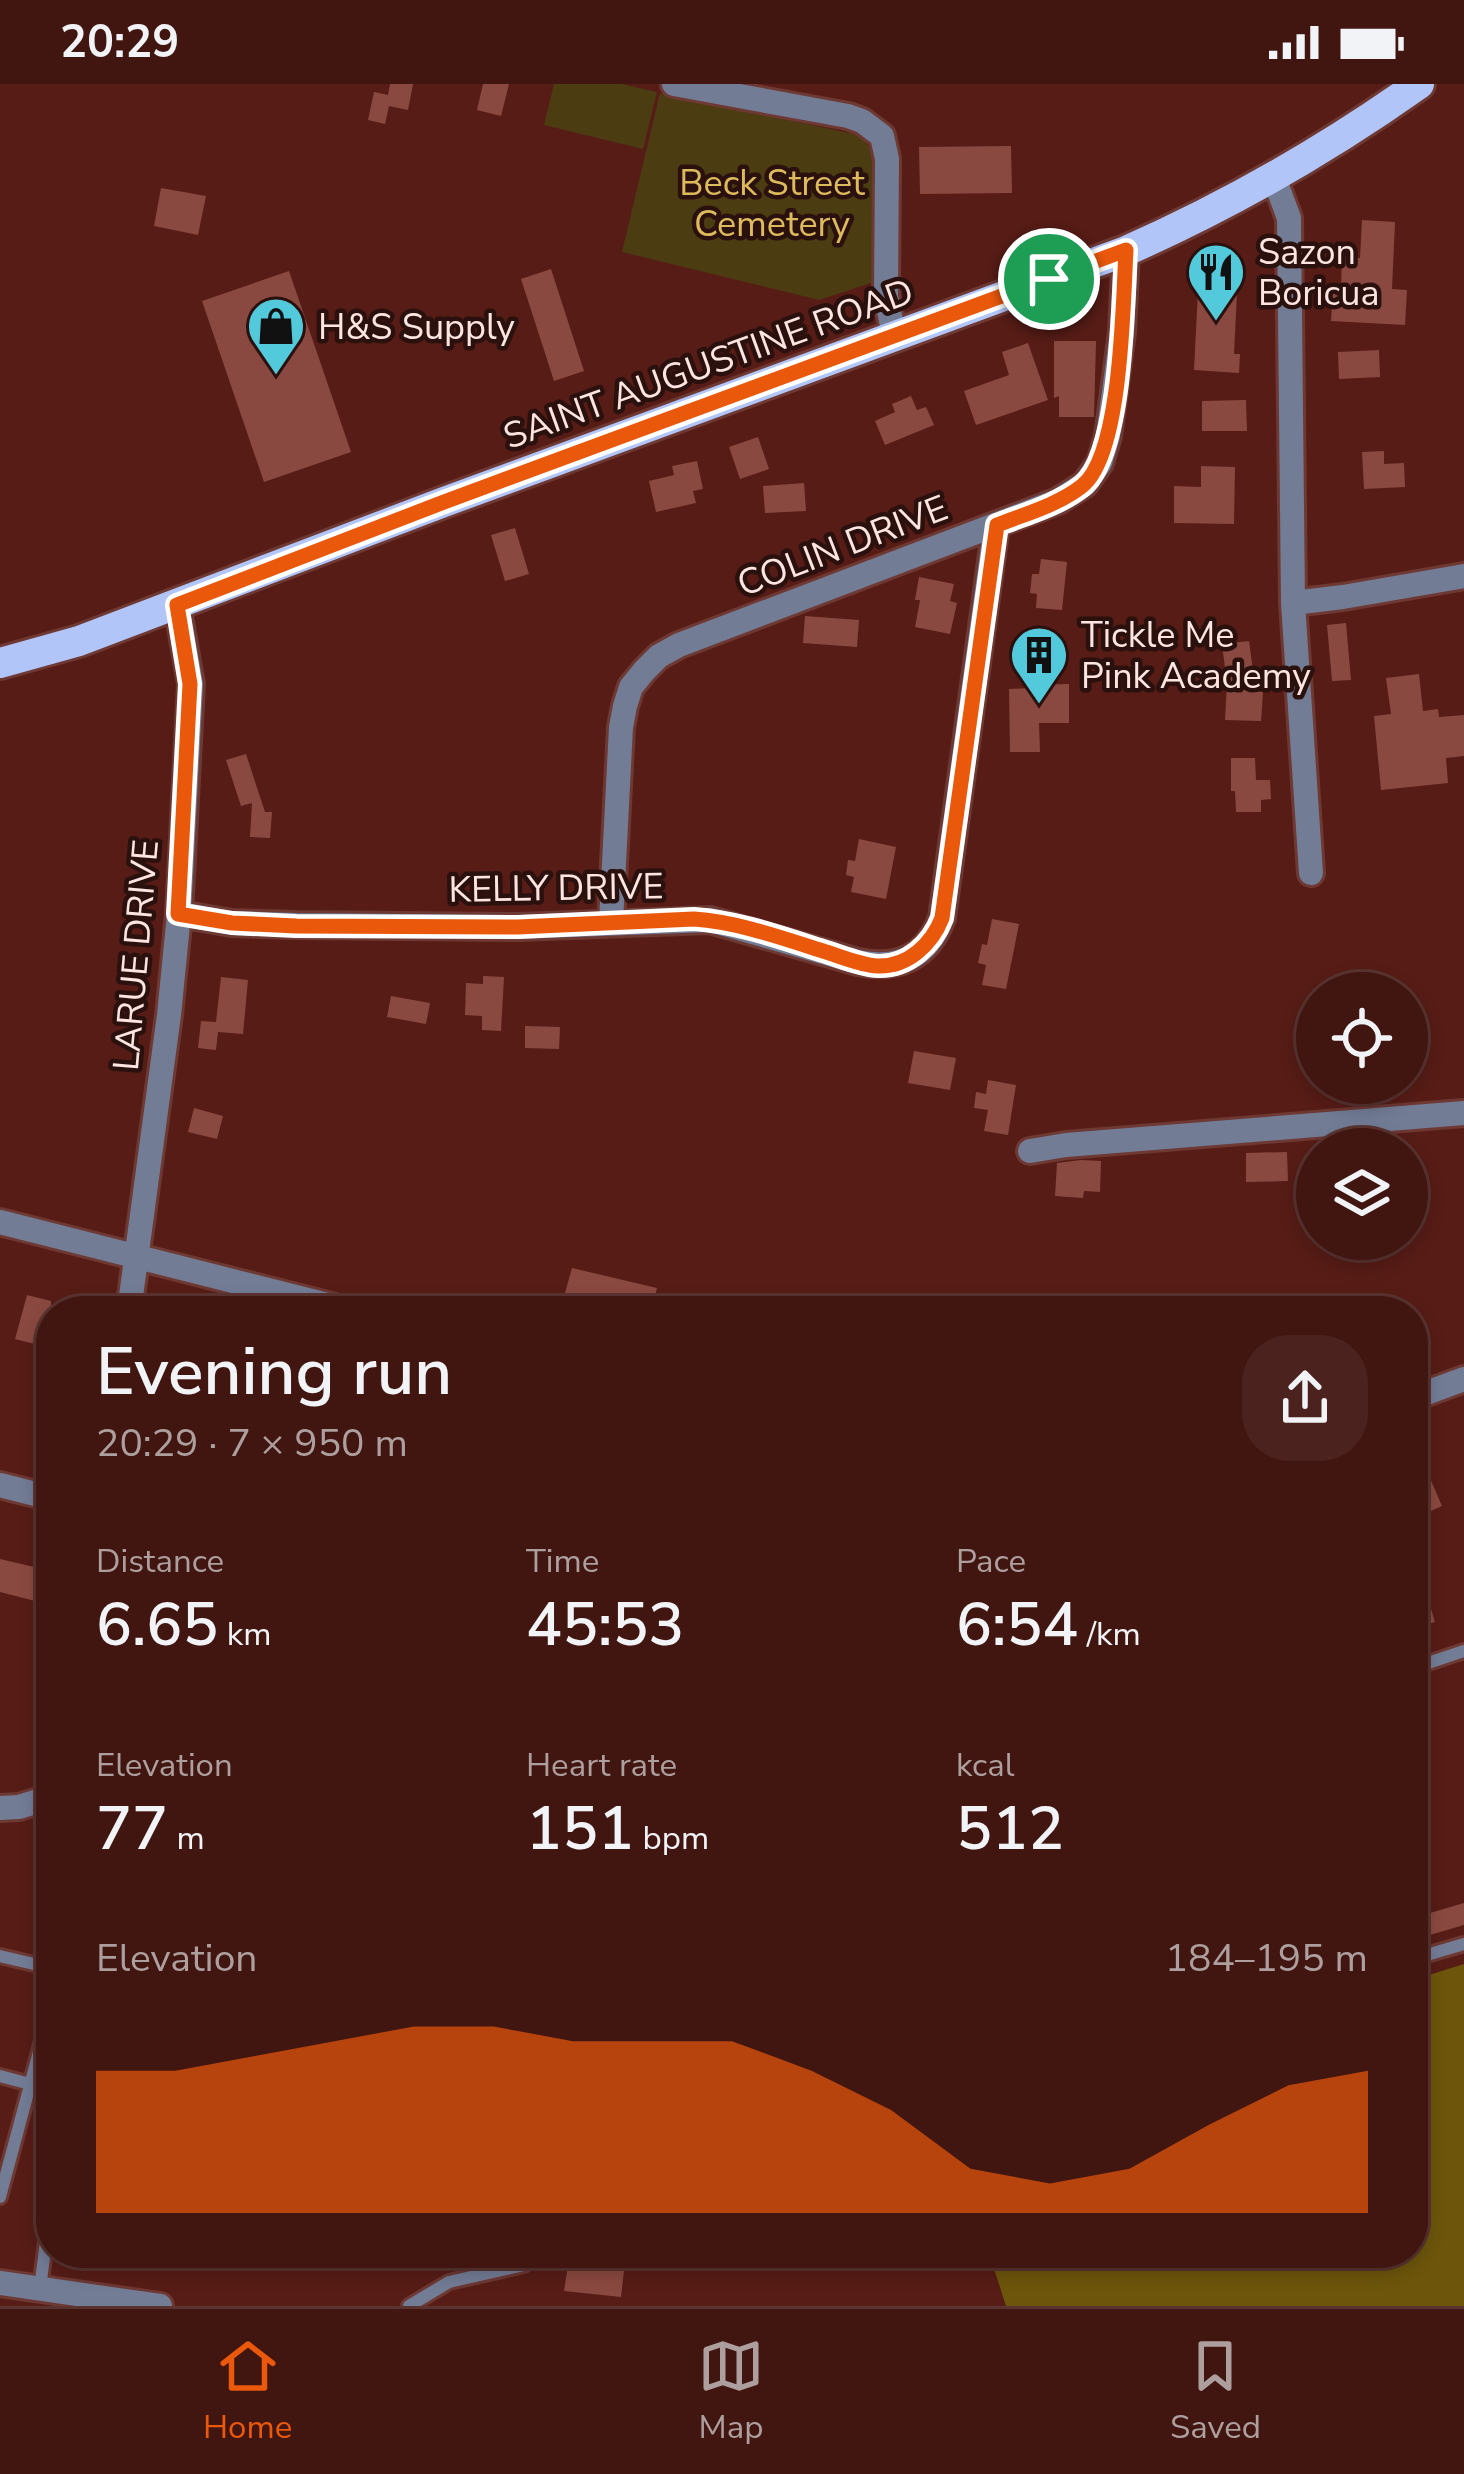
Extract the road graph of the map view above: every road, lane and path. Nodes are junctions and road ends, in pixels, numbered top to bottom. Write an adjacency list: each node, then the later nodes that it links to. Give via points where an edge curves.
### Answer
1 (674, 84): 5 (street, via 848,116 882,136)
2 (1418, 84): 3 (main road, SAINT AUGUSTINE ROAD)
3 (1274, 178): 4 (main road, SAINT AUGUSTINE ROAD); 8 (street, via 1289,218)
4 (1126, 250): 5 (main road, SAINT AUGUSTINE ROAD); 6 (street, COLIN DRIVE, via 1100,464 1058,501)
5 (894, 336): 9 (main road, SAINT AUGUSTINE ROAD)
6 (997, 525): 13 (street, COLIN DRIVE, via 679,645 644,670 621,727); 13 (street, KELLY DRIVE, via 936,933 902,963 878,966 710,920)
7 (1464, 576): 8 (street)
8 (1293, 603): 11 (street)
9 (177, 605): 10 (main road, SAINT AUGUSTINE ROAD); 12 (street, LARUE DRIVE, via 190,684)
10 (0, 663)
11 (1311, 873)
12 (178, 914): 13 (street, KELLY DRIVE, via 296,926); 17 (street, LARUE DRIVE)
13 (611, 922)
14 (1464, 1113): 15 (street)
15 (1030, 1151)
16 (0, 1222): 17 (street)
17 (136, 1256): 18 (street, LARUE DRIVE); 19 (street)
18 (131, 1296)
19 (292, 1296)
20 (1464, 1379): 21 (street)
21 (1428, 1392)
22 (0, 1485): 23 (street)
23 (36, 1494)
24 (1464, 1651): 25 (lane)
25 (1428, 1663)
26 (36, 1802): 27 (street)
27 (0, 1808)
28 (1464, 1944): 29 (lane)
29 (1428, 1955)
30 (0, 1956): 31 (lane)
31 (36, 1964)
32 (36, 2062): 34 (lane)
33 (0, 2076): 34 (lane)
34 (30, 2084): 35 (lane)
35 (0, 2197)
36 (36, 2260): 38 (lane)
37 (511, 2268): 41 (lane, via 449,2282)
38 (21, 2291): 39 (street)
39 (70, 2299): 40 (street)
40 (160, 2306)
41 (409, 2306)

